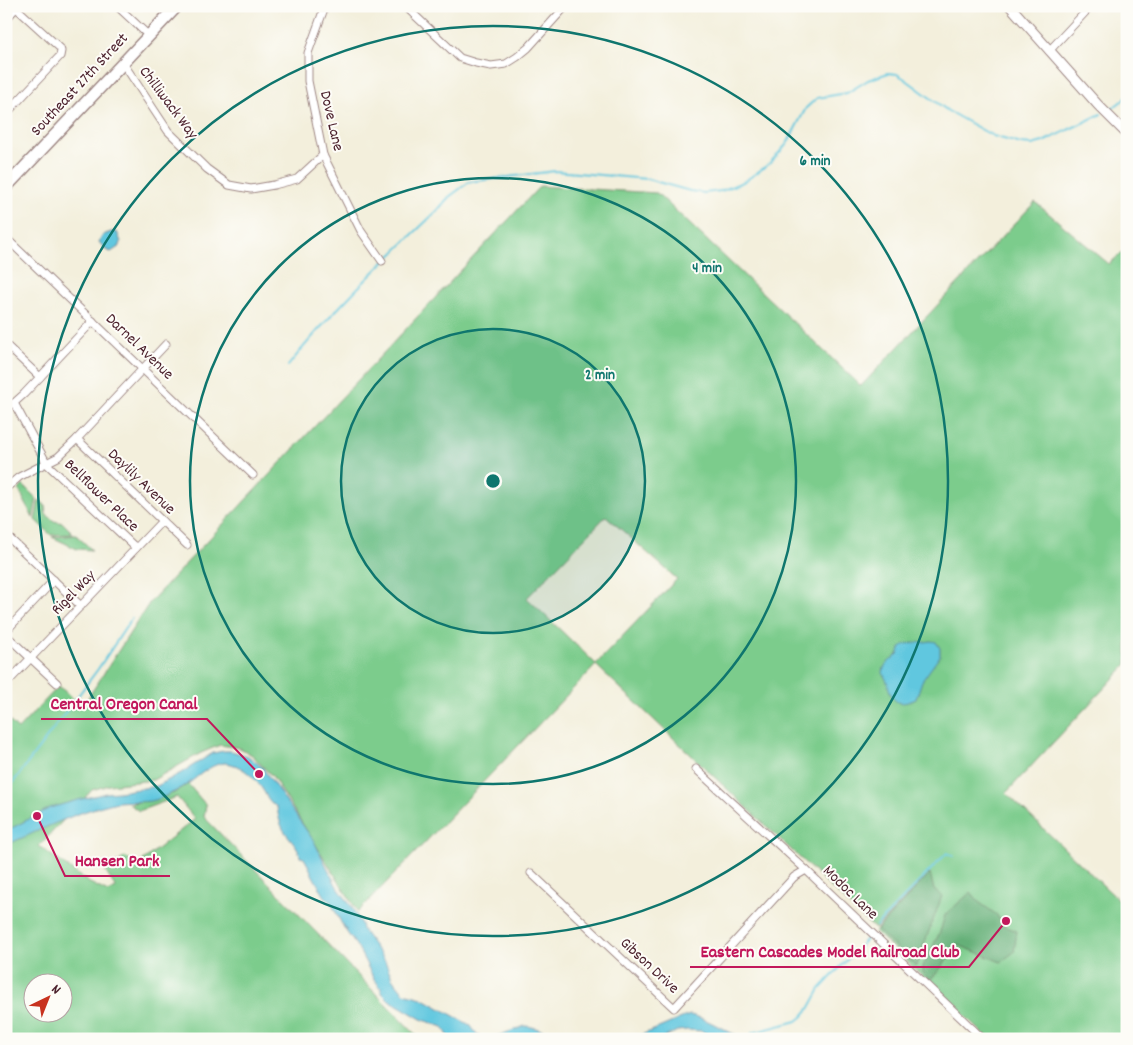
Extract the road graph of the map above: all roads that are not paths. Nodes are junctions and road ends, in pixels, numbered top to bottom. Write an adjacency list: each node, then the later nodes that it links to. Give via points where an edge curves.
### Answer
1 (118, 6): 10 (street)
2 (177, 6): 10 (main road, Southeast 27th Street)
3 (325, 6): 15 (street, Dove Lane, via 308,52 308,81)
4 (405, 6): 5 (street, via 460,58 491,66 506,64 517,57)
5 (566, 6)
6 (1010, 6): 11 (street)
7 (1091, 6): 11 (street)
8 (15, 7): 9 (street); 13 (street, via 61,51 60,56)
9 (6, 19)
10 (149, 36): 12 (main road, Southeast 27th Street)
11 (1049, 51): 14 (street)
12 (123, 64): 15 (street, Chilliwack Way, via 168,131 207,169 229,185 251,189 297,179); 16 (main road, Southeast 27th Street)
13 (6, 114)
14 (1127, 134)
15 (323, 155): 18 (street, Dove Lane, via 361,231)
16 (6, 187)
17 (6, 238): 19 (street, Darnel Avenue)
18 (382, 261)
19 (93, 321): 22 (street, Darnel Avenue); 23 (street)
20 (166, 344): 22 (street)
21 (6, 345): 23 (street)
22 (142, 369): 26 (street); 28 (street, Darnel Avenue)
23 (40, 377): 24 (street)
24 (14, 403): 25 (street); 27 (street, Bellflower Place)
25 (6, 406)
26 (76, 439): 27 (street); 30 (street, Daylily Avenue)
27 (47, 464): 29 (street); 33 (street, Bellflower Place)
28 (253, 475)
29 (6, 488)
30 (162, 521): 32 (street, Daylily Avenue); 33 (street, Rigel Way)
31 (7, 537): 34 (street)
32 (187, 545)
33 (136, 548): 35 (street, Rigel Way)
34 (54, 580): 35 (street); 36 (street)
35 (81, 606): 38 (street, Rigel Way)
36 (6, 631)
37 (6, 635): 38 (street)
38 (31, 659): 39 (street); 40 (street, Rigel Way)
39 (57, 683)
40 (6, 684)
41 (696, 769): 42 (street, Modoc Lane)
42 (806, 870): 43 (street, Gibson Drive, via 794,877 674,1008); 44 (street, Modoc Lane)
43 (531, 873)
44 (983, 1039)

